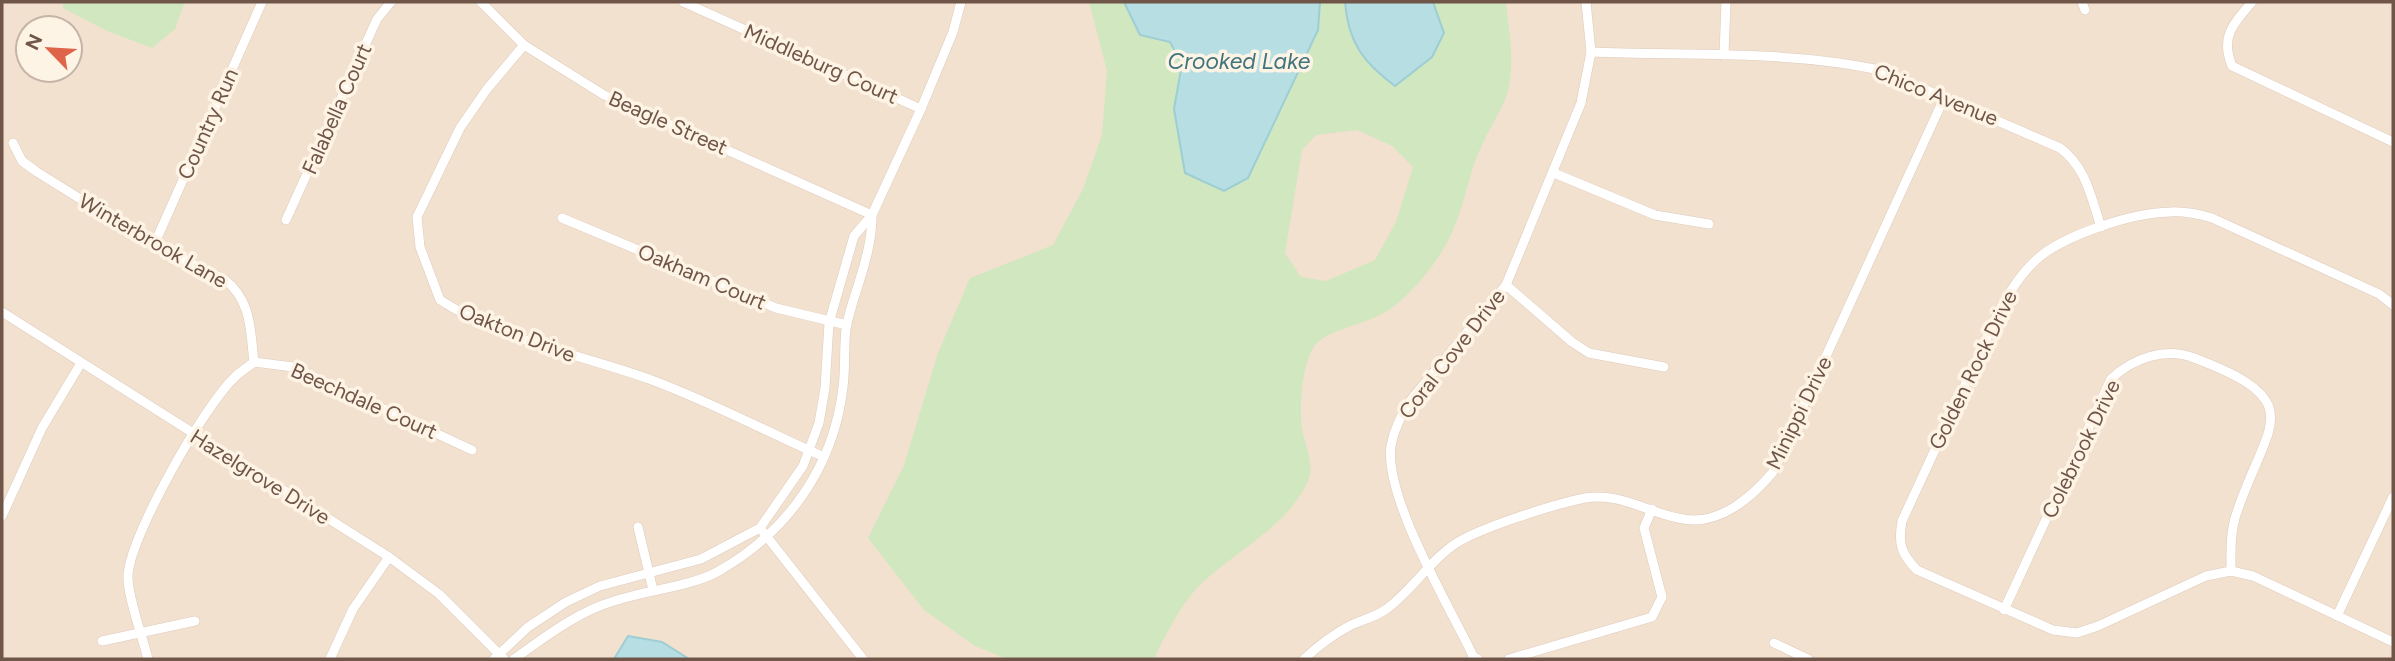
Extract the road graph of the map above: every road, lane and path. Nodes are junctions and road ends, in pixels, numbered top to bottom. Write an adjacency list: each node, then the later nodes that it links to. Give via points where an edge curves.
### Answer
1 (262, 2): 22 (street, Country Run)
2 (391, 2): 19 (street, Falabella Court, via 377,19)
3 (481, 2): 9 (street, Beagle Street)
4 (683, 2): 13 (street, Middleburg Court)
5 (961, 2): 13 (street)
6 (1586, 2): 10 (street, Coral Cove Drive)
7 (1726, 2): 11 (street)
8 (2252, 2): 14 (street, via 2227,38 2232,66)
9 (524, 46): 17 (street, Beagle Street, via 604,94); 33 (street, Oakton Drive, via 460,128 418,217 420,247 440,300 480,322 552,350 694,396)
10 (1591, 52): 11 (street, Chico Avenue); 16 (street, Coral Cove Drive, via 1581,103)
11 (1724, 55): 12 (street, Chico Avenue, via 1855,65)
12 (1945, 96): 21 (street, Chico Avenue, via 2075,159); 36 (street, Minippi Drive, via 1773,472 1755,494 1705,519 1684,520)
13 (921, 109): 17 (street)
14 (2393, 142)
15 (13, 143): 22 (street, Winterbrook Lane, via 22,161 37,172)
16 (1554, 173): 20 (street, via 1655,215); 23 (street, Coral Cove Drive)
17 (873, 215): 26 (street, via 854,236); 27 (street, via 872,243)
18 (562, 218): 26 (street, Oakham Court, via 776,308)
19 (286, 220)
20 (1709, 224)
21 (2101, 227): 24 (street, Golden Rock Drive, via 2168,212 2212,218 2379,294); 46 (street, Golden Rock Drive, via 2054,247 2017,281 1902,521 1899,542 1917,570)
22 (154, 245): 28 (street, Winterbrook Lane, via 224,279 242,295 248,307)
23 (1506, 285): 30 (street, via 1590,353); 42 (street, Coral Cove Drive, via 1397,423 1391,448 1393,474)
24 (2393, 305)
25 (2, 312): 29 (street, Hazelgrove Drive)
26 (829, 323): 27 (street, Oakham Court); 33 (street, via 819,423)
27 (847, 325): 34 (street, via 836,428)
28 (254, 362): 31 (street, via 232,379); 32 (street, Beechdale Court, via 293,367)
29 (81, 363): 31 (street, Hazelgrove Drive); 37 (street, via 42,428)
30 (1664, 367)
31 (193, 435): 41 (street, Hazelgrove Drive); 49 (street, via 131,553 127,578)
32 (472, 450)
33 (807, 450): 34 (street, Oakton Drive); 39 (street, via 803,466)
34 (824, 457): 40 (street, via 808,489)
35 (2393, 497): 47 (street)
36 (1652, 509): 42 (street, Minippi Drive, via 1611,498 1586,498 1477,531); 60 (street, via 1644,528 1662,597 1653,617)
37 (2, 516)
38 (638, 527): 44 (street)
39 (760, 527): 40 (street); 44 (street, via 701,559)
40 (768, 537): 45 (street, via 715,573); 57 (street)
41 (389, 557): 53 (street, Hazelgrove Drive, via 439,594); 55 (street, via 353,609)
42 (1428, 568): 58 (street, Minippi Drive, via 1384,611 1351,625); 59 (street, Coral Cove Drive)
43 (2231, 571): 46 (street, via 2206,576 2077,633 2053,630); 46 (street, Colebrook Drive, via 2237,511 2270,436 2272,416 2267,400 2255,388 2176,351 2141,359 2111,379); 47 (street, via 2253,576)
44 (649, 574): 45 (street); 53 (street, via 600,586 566,602 528,627)
45 (653, 590): 56 (street, via 611,601 561,625)
46 (2004, 610)
47 (2337, 616): 51 (street)
48 (195, 621): 49 (street)
49 (142, 633): 50 (street); 54 (street)
50 (102, 641)
51 (2393, 642)
52 (1774, 643): 61 (street)
53 (499, 657)
54 (149, 659)
55 (330, 659)
56 (514, 659)
57 (863, 659)
58 (1304, 659)
59 (1478, 659)
60 (1509, 659)
61 (1808, 659)

